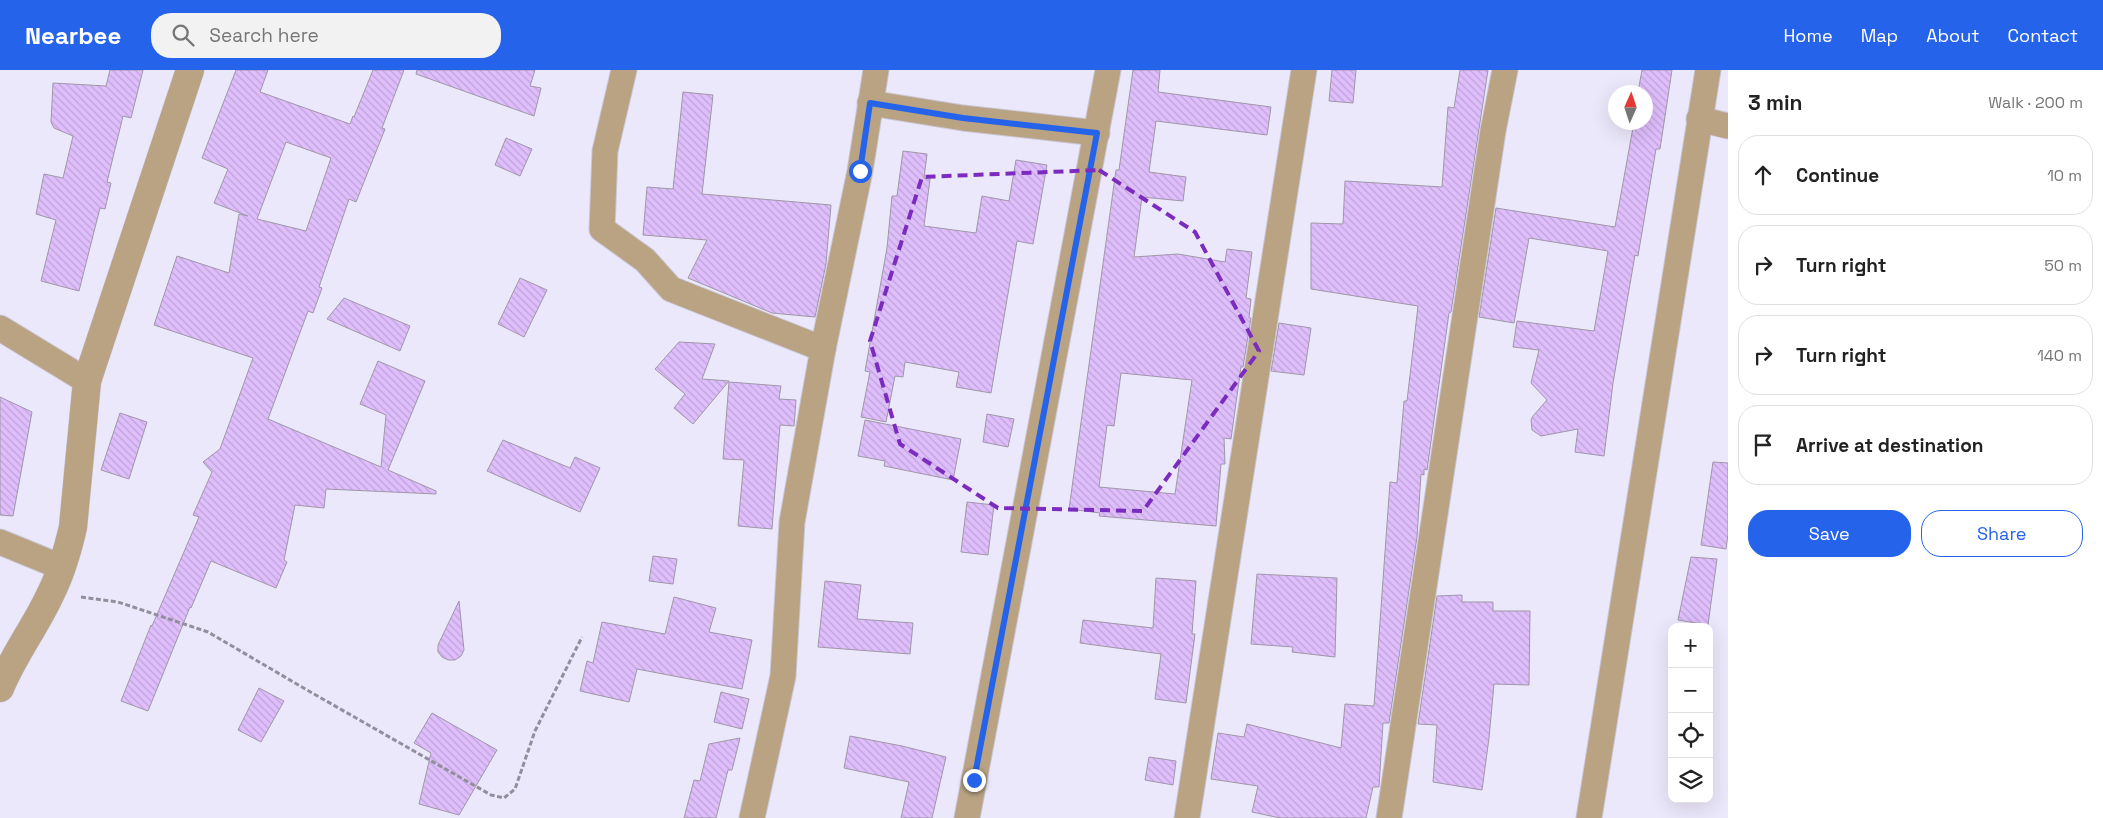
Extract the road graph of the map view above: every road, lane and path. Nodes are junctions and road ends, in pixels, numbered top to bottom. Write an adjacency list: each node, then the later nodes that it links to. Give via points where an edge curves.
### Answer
1 (190, 70): 14 (street)
2 (624, 70): 13 (street, via 605,151 602,229 645,260 672,289)
3 (876, 70): 8 (street)
4 (1108, 70): 11 (street)
5 (1304, 70): 22 (street)
6 (1505, 70): 23 (street)
7 (1708, 70): 9 (street)
8 (870, 103): 11 (street, via 963,118); 13 (street, via 860,171)
9 (1699, 119): 10 (street); 24 (street)
10 (1728, 126)
11 (1097, 133): 21 (street)
12 (0, 328): 14 (street)
13 (823, 349): 20 (street, via 792,522 783,676)
14 (87, 381): 16 (street, via 73,527)
15 (0, 542): 16 (street)
16 (61, 567): 17 (street)
17 (51, 593): 18 (path, via 118,602 208,632 491,794 504,798 515,789 535,731); 19 (street, via 10,663)
18 (582, 638)
19 (0, 688)
20 (752, 818)
21 (967, 818)
22 (1187, 818)
23 (1389, 818)
24 (1589, 818)

